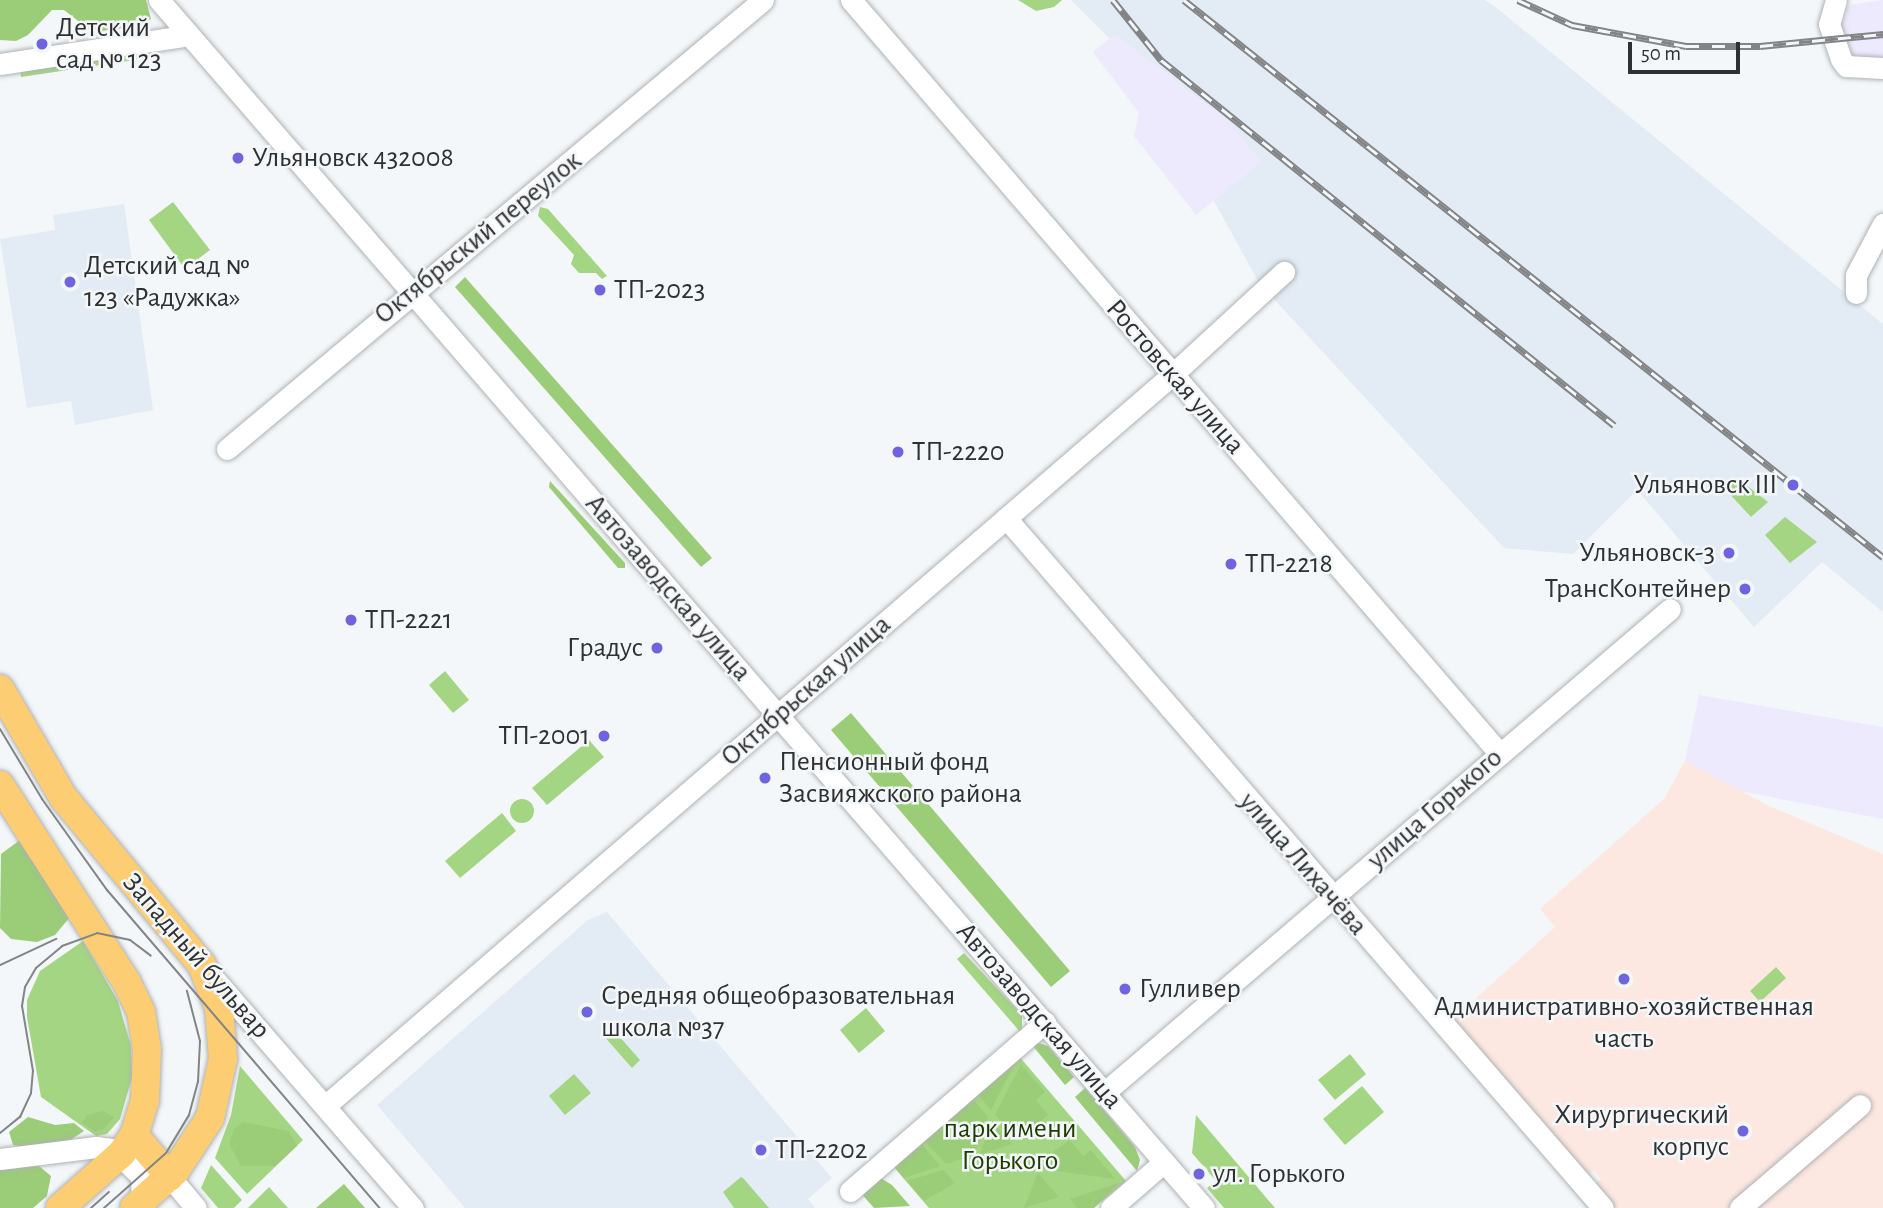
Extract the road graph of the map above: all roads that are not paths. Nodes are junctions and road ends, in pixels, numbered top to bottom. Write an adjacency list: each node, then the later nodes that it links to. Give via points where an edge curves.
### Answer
1 (159, 0): 5 (street, Автозаводская улица)
2 (763, 0): 11 (street, Октябрьский переулок)
3 (851, 0): 12 (street, Ростовская улица)
4 (1836, 0): 7 (street, via 1829,24 1846,66)
5 (189, 35): 6 (street); 11 (street, Автозаводская улица)
6 (0, 64)
7 (1883, 68)
8 (1883, 225): 10 (street, via 1858,267)
9 (1284, 272): 12 (street, Октябрьская улица)
10 (1856, 293)
11 (415, 296): 13 (street, Октябрьский переулок, via 389,309); 17 (street, Автозаводская улица)
12 (1173, 374): 14 (street, Октябрьская улица); 18 (street, Ростовская улица)
13 (227, 449)
14 (1006, 518): 17 (street, Октябрьская улица); 20 (street, улица Лихачёва)
15 (1670, 609): 18 (street, улица Горького)
16 (0, 690): 21 (main road, Западный бульвар, via 69,807)
17 (778, 715): 22 (street, Автозаводская улица); 25 (street, Октябрьская улица)
18 (1500, 754): 20 (street, улица Горького)
19 (0, 785): 26 (main road, Западный бульвар, via 126,981 141,1012 147,1049 145,1100)
20 (1332, 898): 23 (street, улица Горького); 37 (street, улица Лихачёва)
21 (202, 965): 25 (street, Западный бульвар); 29 (main road, via 216,993 222,1025 221,1081 201,1137)
22 (1045, 1022): 23 (street, Автозаводская улица); 30 (street)
23 (1105, 1092): 28 (street, Автозаводская улица)
24 (1860, 1105): 38 (street)
25 (325, 1106): 34 (street, Западный бульвар)
26 (135, 1147): 27 (street); 29 (main road); 31 (street, via 141,1176); 32 (main road)
27 (0, 1159)
28 (1164, 1162): 35 (street); 36 (street, Автозаводская улица)
29 (170, 1177): 31 (main road); 33 (street)
30 (850, 1191)
31 (138, 1204)
32 (60, 1208)
33 (196, 1208)
34 (413, 1208)
35 (1111, 1208)
36 (1203, 1208)
37 (1603, 1208)
38 (1740, 1208)

